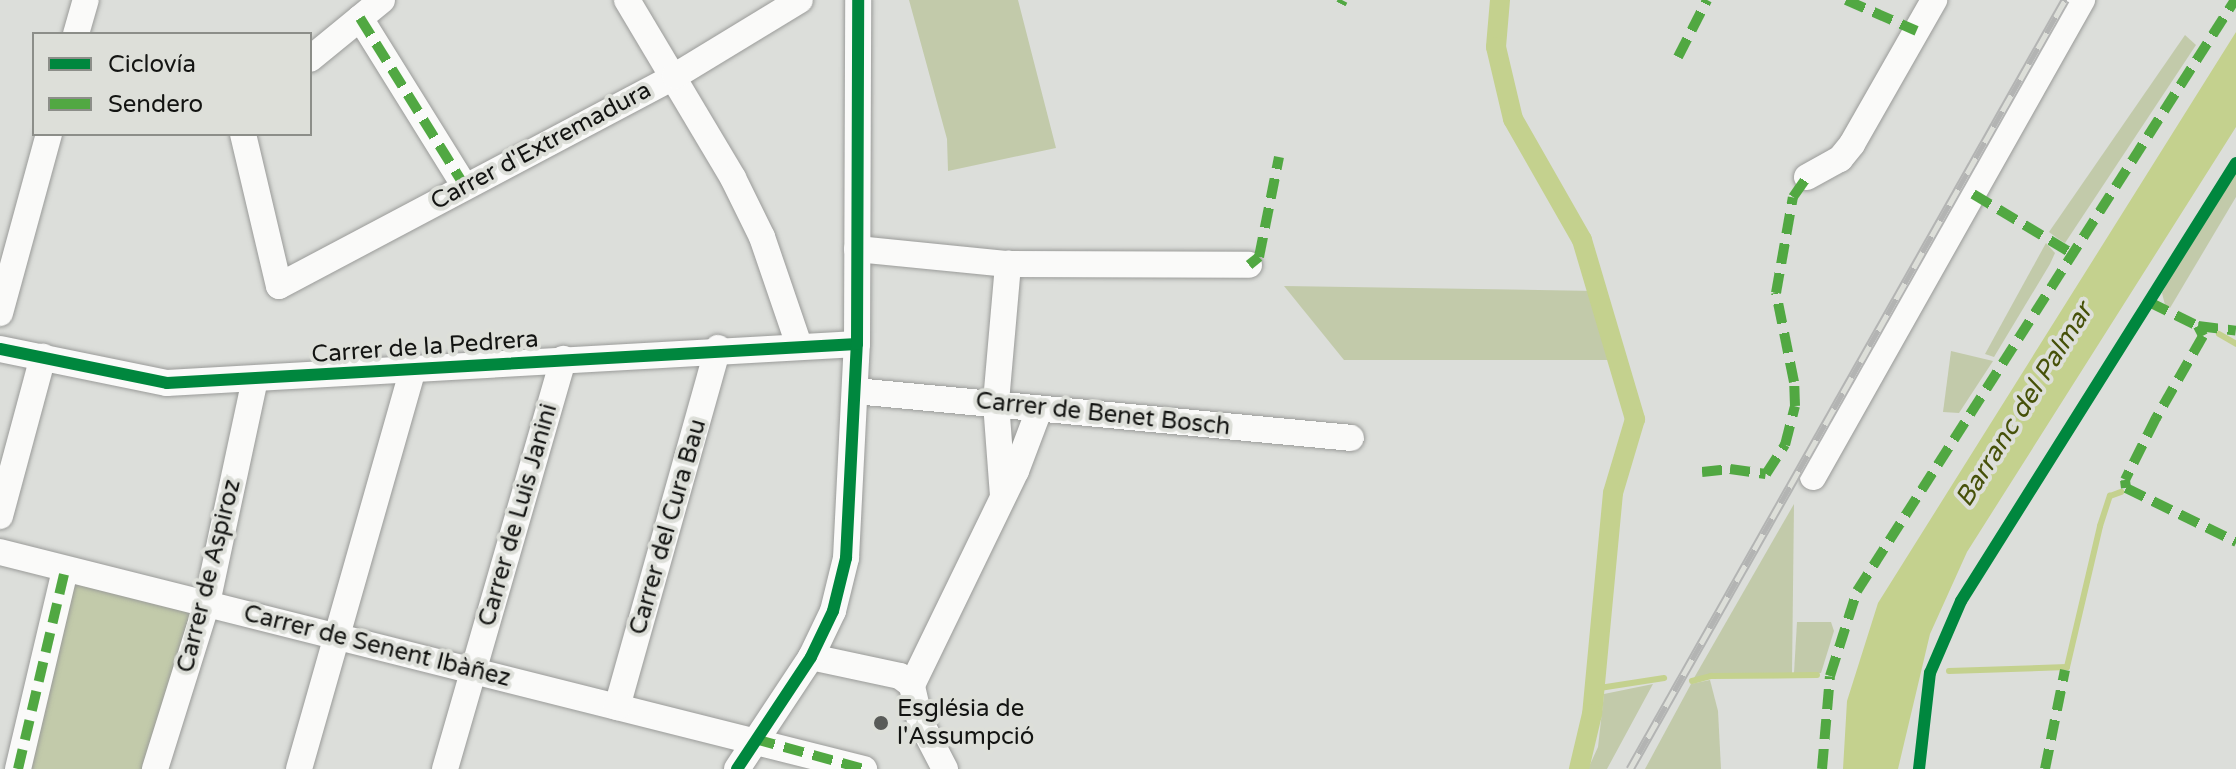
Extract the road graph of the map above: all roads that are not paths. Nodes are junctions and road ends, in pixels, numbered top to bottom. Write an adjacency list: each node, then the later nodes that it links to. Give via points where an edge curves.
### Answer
1 (86, 0): 9 (street)
2 (382, 0): 8 (street)
3 (627, 0): 11 (street)
4 (858, 0): 16 (street)
5 (1934, 0): 14 (street, via 1852,144 1840,159)
6 (2082, 0): 32 (street)
7 (792, 2): 11 (street, Carrer d'Extremadura)
8 (360, 18): 10 (street); 15 (street)
9 (77, 32)
10 (312, 57)
11 (675, 76): 15 (street, Carrer d'Extremadura); 21 (street, via 762,237)
12 (48, 136): 19 (street)
13 (243, 136): 15 (street, Carrer d'Extremadura, via 279,286)
14 (1807, 177)
15 (464, 185)
16 (857, 249): 17 (street); 20 (street)
17 (1008, 264): 18 (street); 29 (street)
18 (1249, 265)
19 (0, 313)
20 (857, 344): 21 (street, Carrer de la Pedrera); 28 (street)
21 (799, 345): 22 (street, Carrer de la Pedrera)
22 (718, 348): 25 (street, Carrer de la Pedrera); 42 (street, Carrer del Cura Bau)
23 (0, 349): 24 (street, Carrer de la Pedrera)
24 (43, 357): 27 (street, Carrer de la Pedrera, via 167,383); 34 (street)
25 (563, 359): 26 (street, Carrer de la Pedrera); 40 (street, Carrer de Luis Janini)
26 (413, 370): 27 (street, Carrer de la Pedrera); 38 (street)
27 (255, 380): 37 (street, Carrer de Aspiroz)
28 (855, 391): 29 (street, Carrer de Benet Bosch); 39 (street, via 846,558 833,611)
29 (996, 402): 30 (street, Carrer de Benet Bosch); 33 (street)
30 (1039, 410): 31 (street, Carrer de Benet Bosch); 33 (street)
31 (1351, 438)
32 (1813, 477)
33 (1003, 497): 41 (street)
34 (0, 516)
35 (0, 552): 36 (street, Carrer de Senent Ibàñez)
36 (65, 570): 37 (street, Carrer de Senent Ibàñez); 44 (street)
37 (207, 603): 38 (street, Carrer de Senent Ibàñez); 45 (street, Carrer de Aspiroz)
38 (335, 634): 40 (street, Carrer de Senent Ibàñez); 46 (street)
39 (811, 657): 41 (street, via 900,676); 43 (street)
40 (473, 671): 42 (street, Carrer de Senent Ibàñez); 47 (street, Carrer de Luis Janini)
41 (912, 685): 50 (street, via 920,721)
42 (617, 707): 43 (street, Carrer de Senent Ibàñez)
43 (755, 739): 48 (street); 49 (street, Carrer de Senent Ibàñez)
44 (18, 769)
45 (155, 769)
46 (299, 769)
47 (445, 769)
48 (737, 769)
49 (864, 769)
50 (945, 769)

